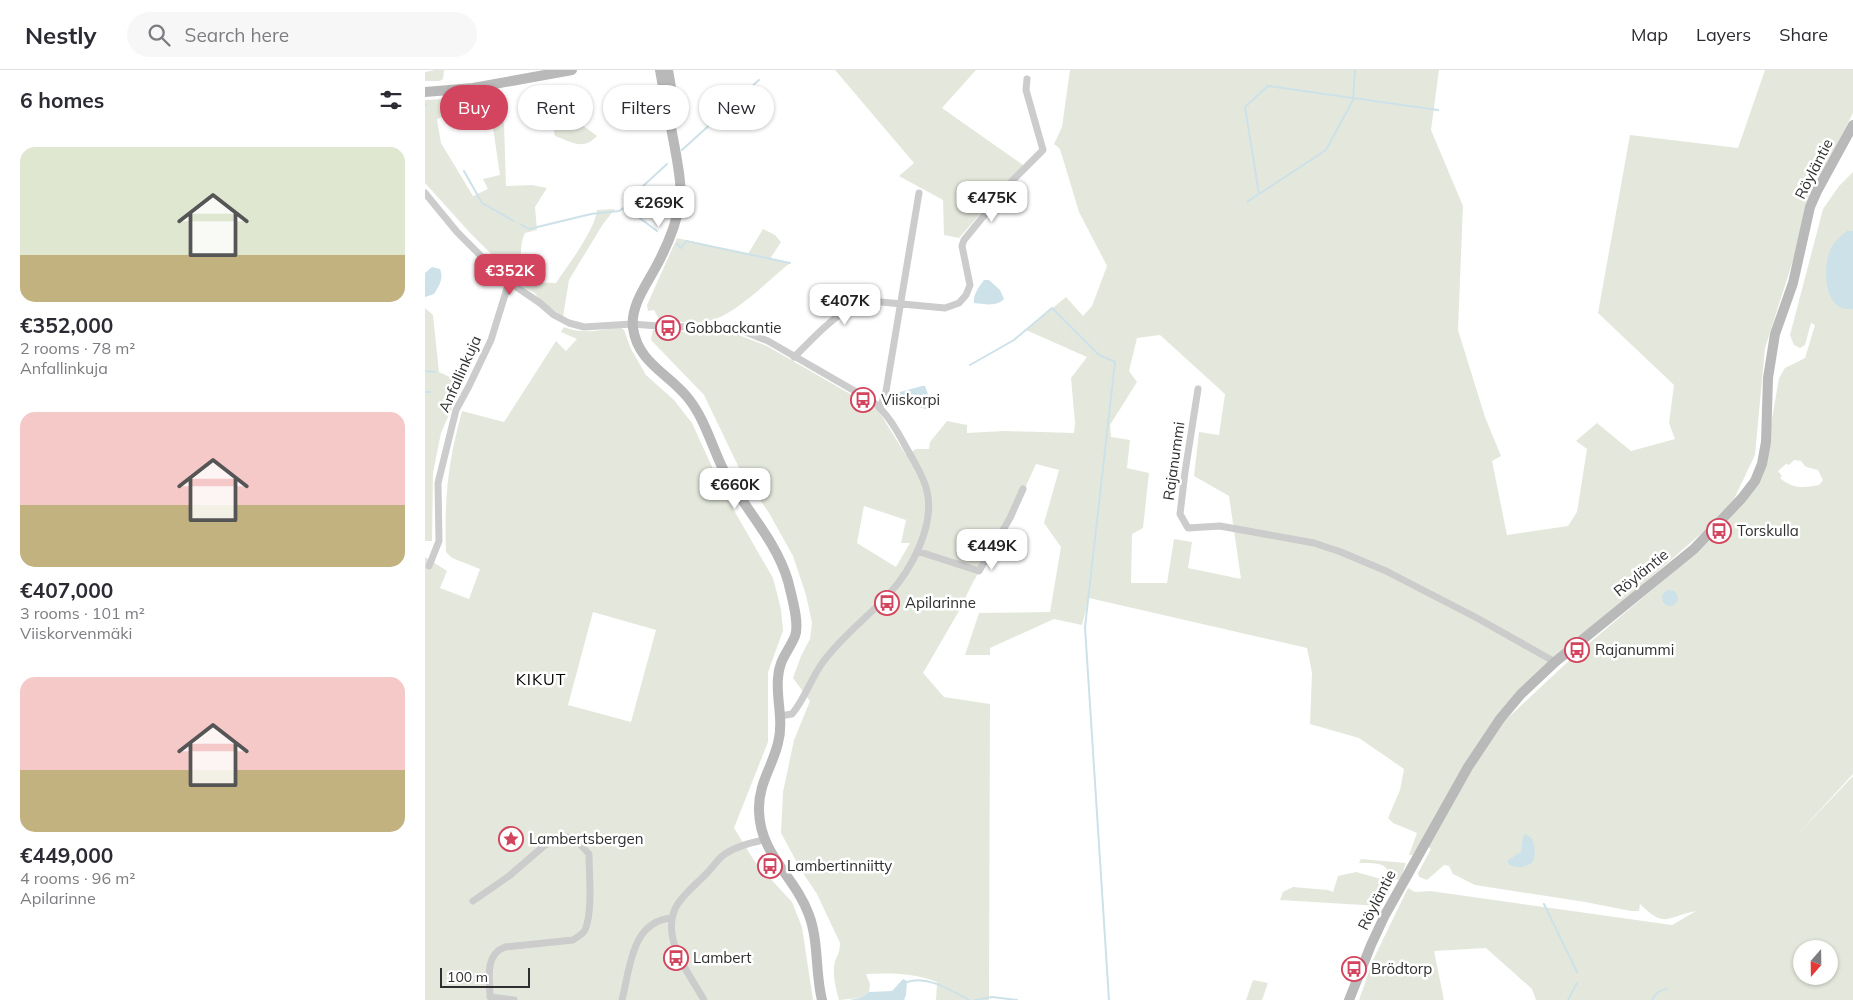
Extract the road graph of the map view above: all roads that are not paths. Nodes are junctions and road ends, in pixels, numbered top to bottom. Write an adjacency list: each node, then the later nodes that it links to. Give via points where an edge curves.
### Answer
1 (572, 70): 4 (street)
2 (660, 70): 6 (street)
3 (668, 70): 7 (street)
4 (535, 73): 8 (street, via 464,89)
5 (1027, 79): 14 (street, via 1025,86 1044,150 964,240 961,246 969,290 959,303 945,308)
6 (663, 85)
7 (670, 85)
8 (425, 92)
9 (1853, 125): 22 (street, Röyläntie, via 1810,207 1793,283 1775,334 1768,378 1766,442 1755,481 1694,549)
10 (672, 130): 15 (street, via 681,200 666,245 634,310)
11 (425, 193): 13 (street, via 470,246)
12 (919, 193): 14 (street)
13 (509, 282): 15 (street, via 569,323 593,327); 21 (street, Anfallinkuja, via 491,340 456,410 439,483 439,541)
14 (901, 304): 16 (street, via 870,301 855,305); 18 (street, via 886,391)
15 (632, 324): 16 (street, via 732,328 756,336); 23 (street, via 638,348 646,360 688,398 699,415 724,470 784,570 797,627 779,668)
16 (793, 356): 18 (street)
17 (1198, 389): 22 (street, Rajanummi, via 1180,514 1188,528 1220,526 1314,543 1341,552 1386,571)
18 (880, 408): 20 (street, via 907,449 927,490 927,522)
19 (1023, 489): 20 (street, via 979,571)
20 (917, 551): 23 (street, via 890,593 823,662 795,711 788,716)
21 (429, 566)
22 (1555, 662): 31 (street, Röyläntie, via 1515,700 1468,767 1385,915)
23 (780, 716): 24 (street, via 778,746 760,794 759,815)
24 (764, 840): 26 (street, via 721,857 681,899); 30 (street, via 809,913)
25 (473, 901): 27 (street, via 545,845 559,838 577,841 589,854 589,910 581,935 573,940 499,950 493,956 490,997)
26 (672, 918): 28 (street, via 658,920 637,942); 29 (street, via 675,946)
27 (514, 1000)
28 (621, 1000)
29 (704, 1000)
30 (822, 1000)
31 (1349, 1000)

